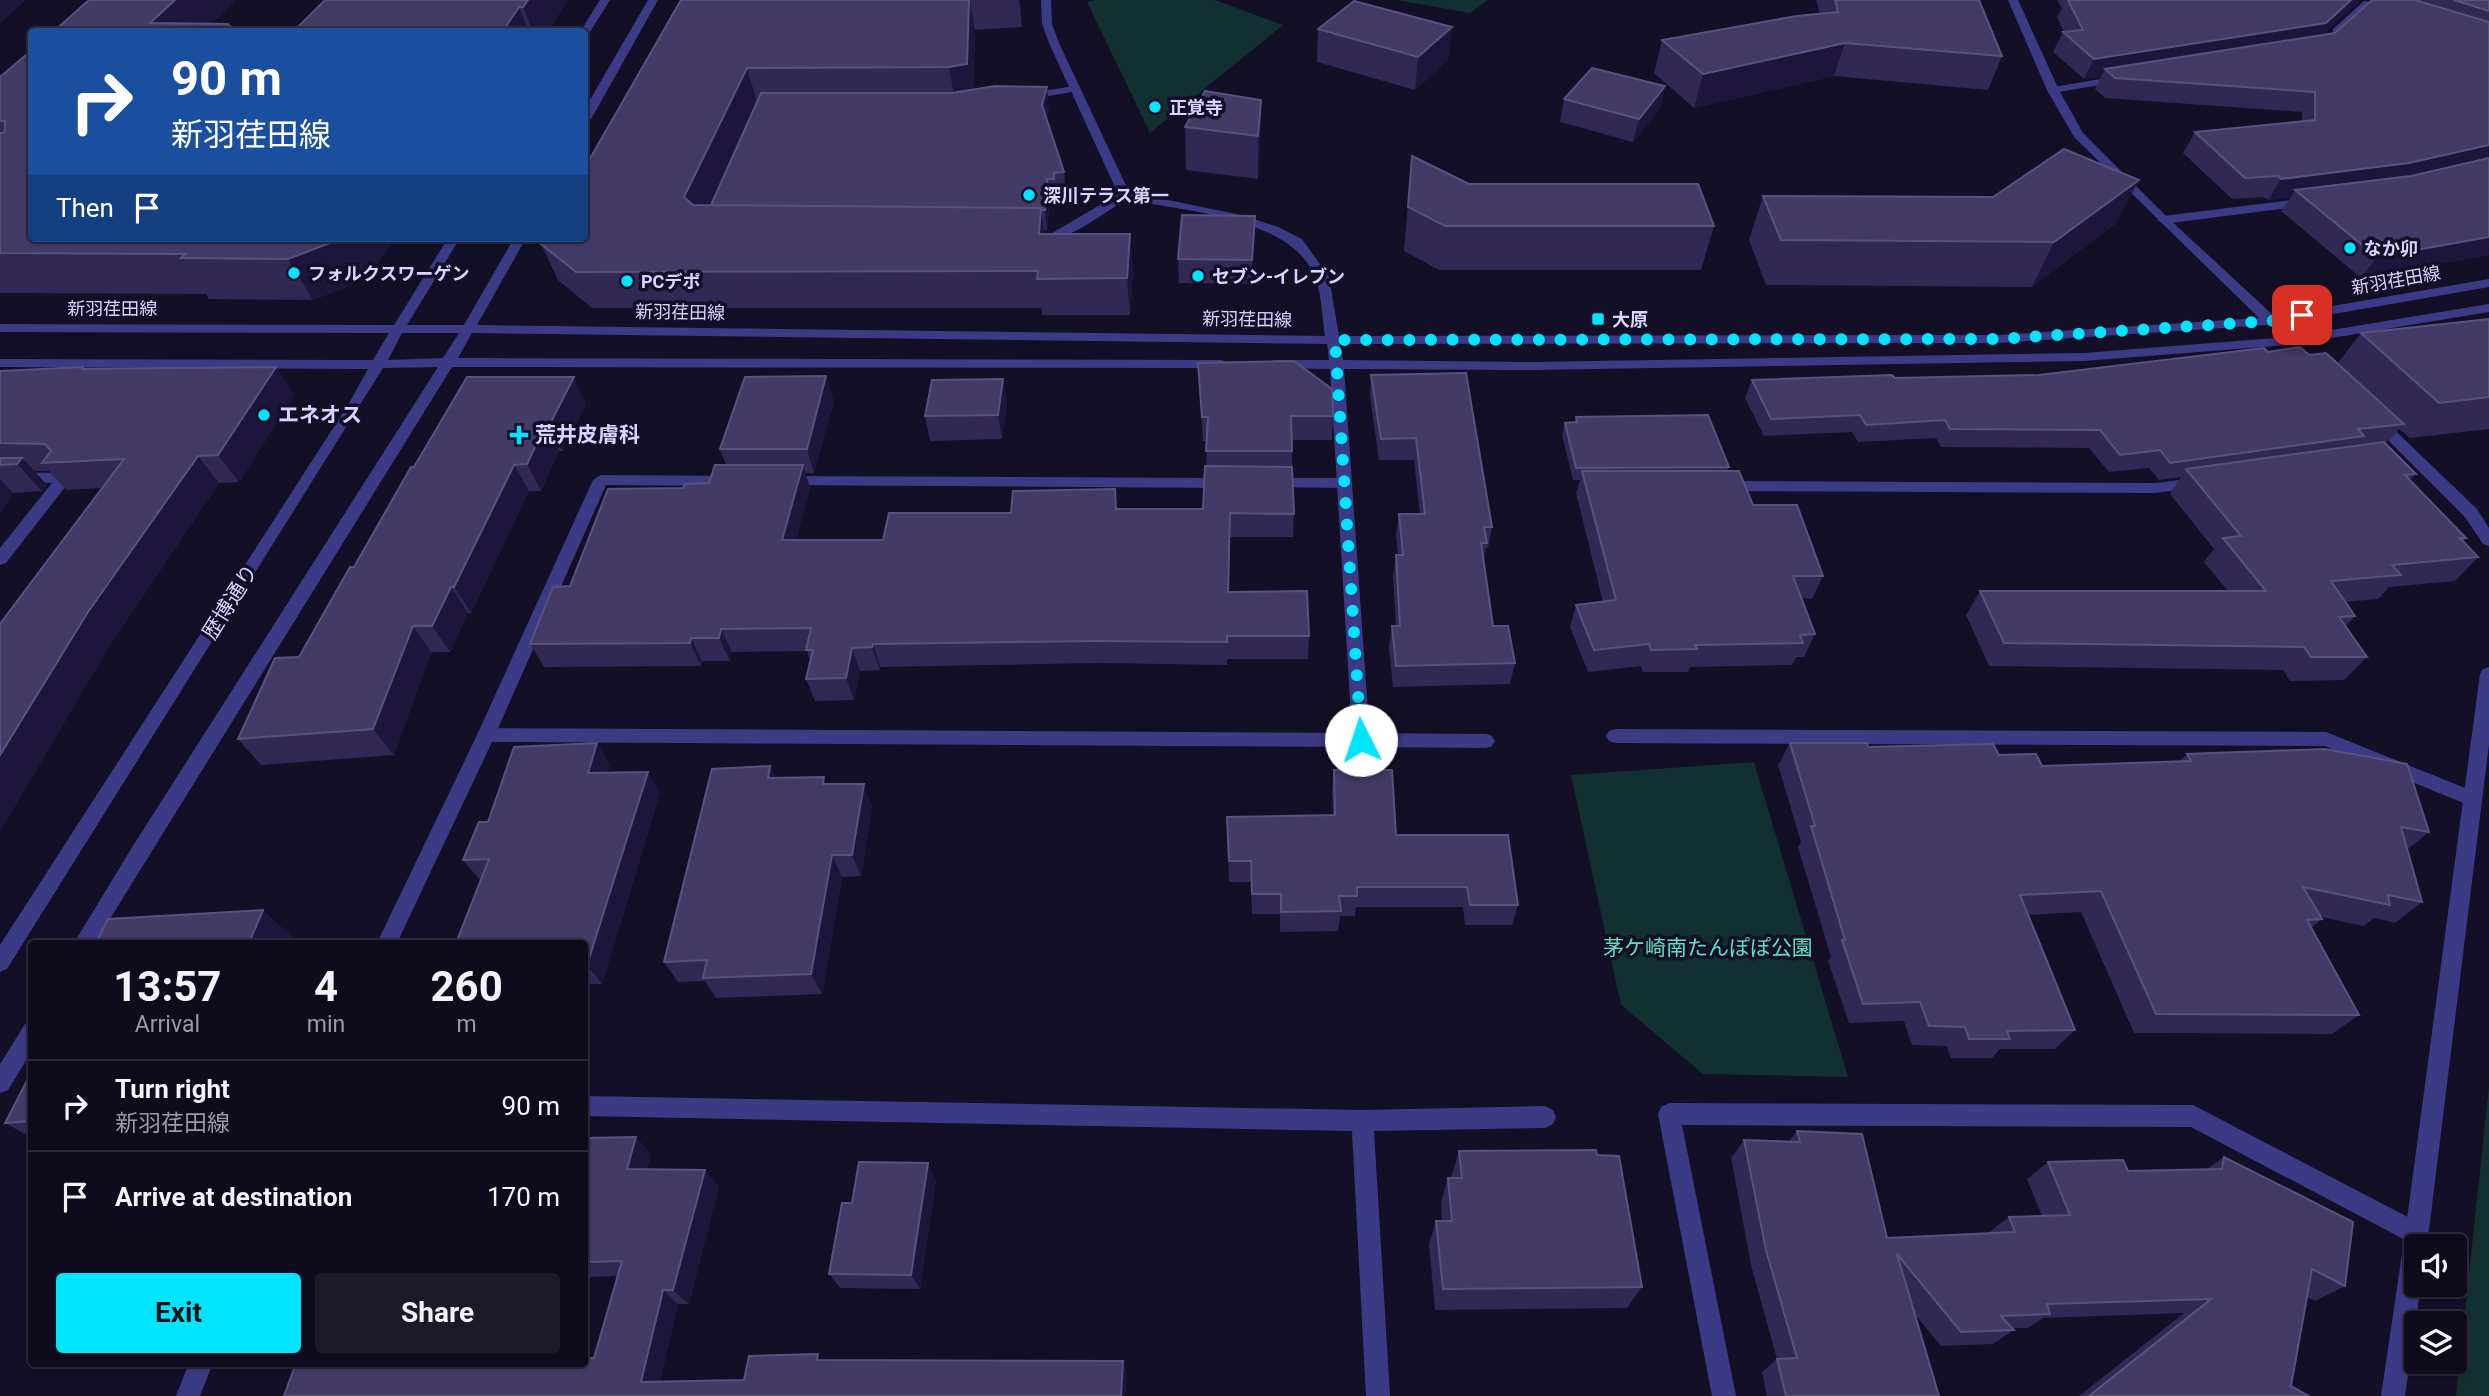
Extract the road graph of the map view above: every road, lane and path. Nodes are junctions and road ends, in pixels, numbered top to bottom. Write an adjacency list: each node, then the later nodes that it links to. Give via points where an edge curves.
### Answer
1 (605, 0): 7 (street)
2 (653, 0): 13 (street)
3 (1046, 0): 10 (street, via 1047,24)
4 (2013, 0): 11 (street)
5 (2364, 1): 6 (street); 8 (street)
6 (2380, 7)
7 (587, 28)
8 (2328, 39)
9 (2133, 77): 11 (street)
10 (1074, 89): 12 (street); 14 (street)
11 (2053, 90): 16 (street, via 2078,135)
12 (1008, 99)
13 (588, 114)
14 (1124, 195): 17 (street, via 1055,237); 26 (street, via 1237,218 1297,242 1322,276)
15 (2327, 199): 16 (street)
16 (2163, 220): 22 (street)
17 (1028, 236)
18 (452, 242): 24 (street, 歴博通り)
19 (518, 242): 25 (street)
20 (2489, 283): 22 (street, 新羽荏田線)
21 (2489, 308): 27 (street, 新羽荏田線)
22 (2271, 321): 26 (street, 新羽荏田線, via 1998,339); 27 (street)
23 (0, 328): 24 (street, 新羽荏田線)
24 (398, 329): 25 (street, 新羽荏田線); 31 (street, 歴博通り)
25 (468, 329): 26 (street, 新羽荏田線); 29 (street)
26 (1335, 340): 32 (street)
27 (2289, 341): 28 (street); 32 (street, 新羽荏田線, via 2084,357)
28 (2305, 355)
29 (448, 362): 31 (street, 新羽荏田線); 32 (street, 新羽荏田線); 48 (street, via 340,542 169,802)
30 (0, 363): 31 (street, 新羽荏田線)
31 (377, 365): 50 (street, 歴博通り)
32 (1337, 365): 38 (street)
33 (2363, 408): 34 (street)
34 (2411, 453): 35 (street); 40 (street, via 2471,513)
35 (2384, 456)
36 (0, 477): 41 (street, via 64,478)
37 (2209, 481): 39 (street, via 2155,488)
38 (1343, 483): 43 (street, via 601,480); 45 (street)
39 (1715, 486)
40 (2489, 540)
41 (0, 559)
42 (2489, 674): 47 (street)
43 (486, 735): 45 (street); 49 (street)
44 (1615, 736): 47 (street, via 2326,739)
45 (1361, 740): 46 (street)
46 (1486, 741)
47 (2473, 799): 56 (street)
48 (86, 940)
49 (388, 940)
50 (0, 963)
51 (28, 1038): 52 (street)
52 (0, 1083)
53 (588, 1106): 55 (street)
54 (1545, 1116): 55 (street)
55 (1362, 1121): 60 (street)
56 (2417, 1234): 61 (street, via 2193,1116 1668,1114)
57 (2408, 1297): 62 (street)
58 (199, 1367): 59 (street)
59 (188, 1396)
60 (1378, 1396)
61 (1724, 1396)
62 (2393, 1396)

